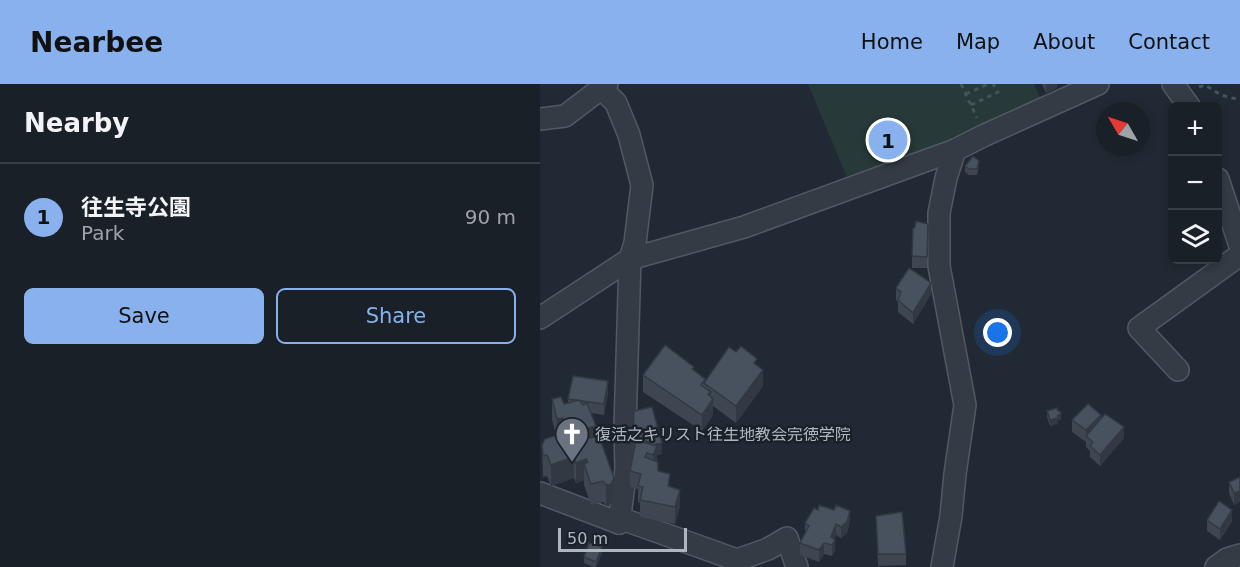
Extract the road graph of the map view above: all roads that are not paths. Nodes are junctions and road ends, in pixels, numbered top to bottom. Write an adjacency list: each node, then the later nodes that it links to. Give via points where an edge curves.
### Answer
1 (1098, 84): 6 (street)
2 (1173, 84): 4 (street)
3 (603, 86): 5 (street, via 565,116); 10 (street, via 616,103 629,135 642,185)
4 (1186, 102)
5 (540, 119)
6 (955, 150): 10 (street, via 744,227); 17 (street, via 939,213 939,266 965,405)
7 (1222, 191): 8 (street)
8 (1240, 246)
9 (1240, 255): 12 (street, via 1139,328)
10 (630, 259): 11 (street); 14 (street, via 626,469)
11 (540, 318)
12 (1178, 370)
13 (540, 494): 14 (street)
14 (619, 523): 16 (street, via 625,520 737,560 787,537)
15 (1240, 555): 18 (street)
16 (797, 567)
17 (942, 567)
18 (1216, 567)

